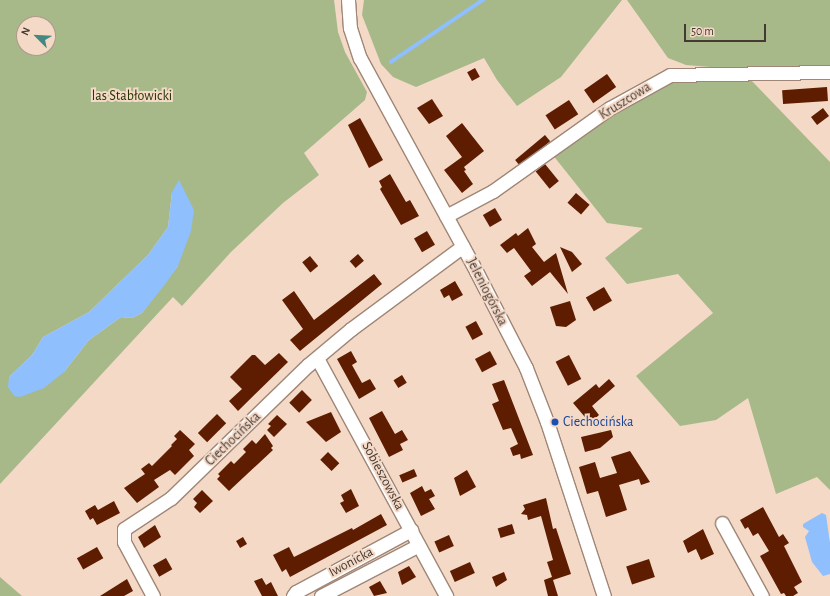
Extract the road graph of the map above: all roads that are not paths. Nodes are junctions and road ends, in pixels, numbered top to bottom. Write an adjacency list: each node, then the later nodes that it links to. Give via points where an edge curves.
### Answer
1 (348, 0): 3 (street, Jeleniogórska, via 350,28 360,58)
2 (830, 72): 3 (street, Kruszcowa, via 670,75 610,108 493,191)
3 (446, 216): 4 (street, Jeleniogórska)
4 (463, 246): 5 (street, Ciechocińska, via 389,300); 13 (street, Jeleniogórska, via 529,375)
5 (317, 358): 7 (street, Sobieszowska); 9 (street, Ciechocińska, via 171,498 127,526 123,534 124,542)
6 (722, 523): 14 (street)
7 (411, 530): 8 (street, Sobieszowska); 10 (street, Iwonicka, via 296,592)
8 (419, 545): 11 (street, Iwonicka); 12 (street, Sobieszowska)
9 (153, 596)
10 (293, 596)
11 (322, 596)
12 (446, 596)
13 (604, 596)
14 (762, 596)

